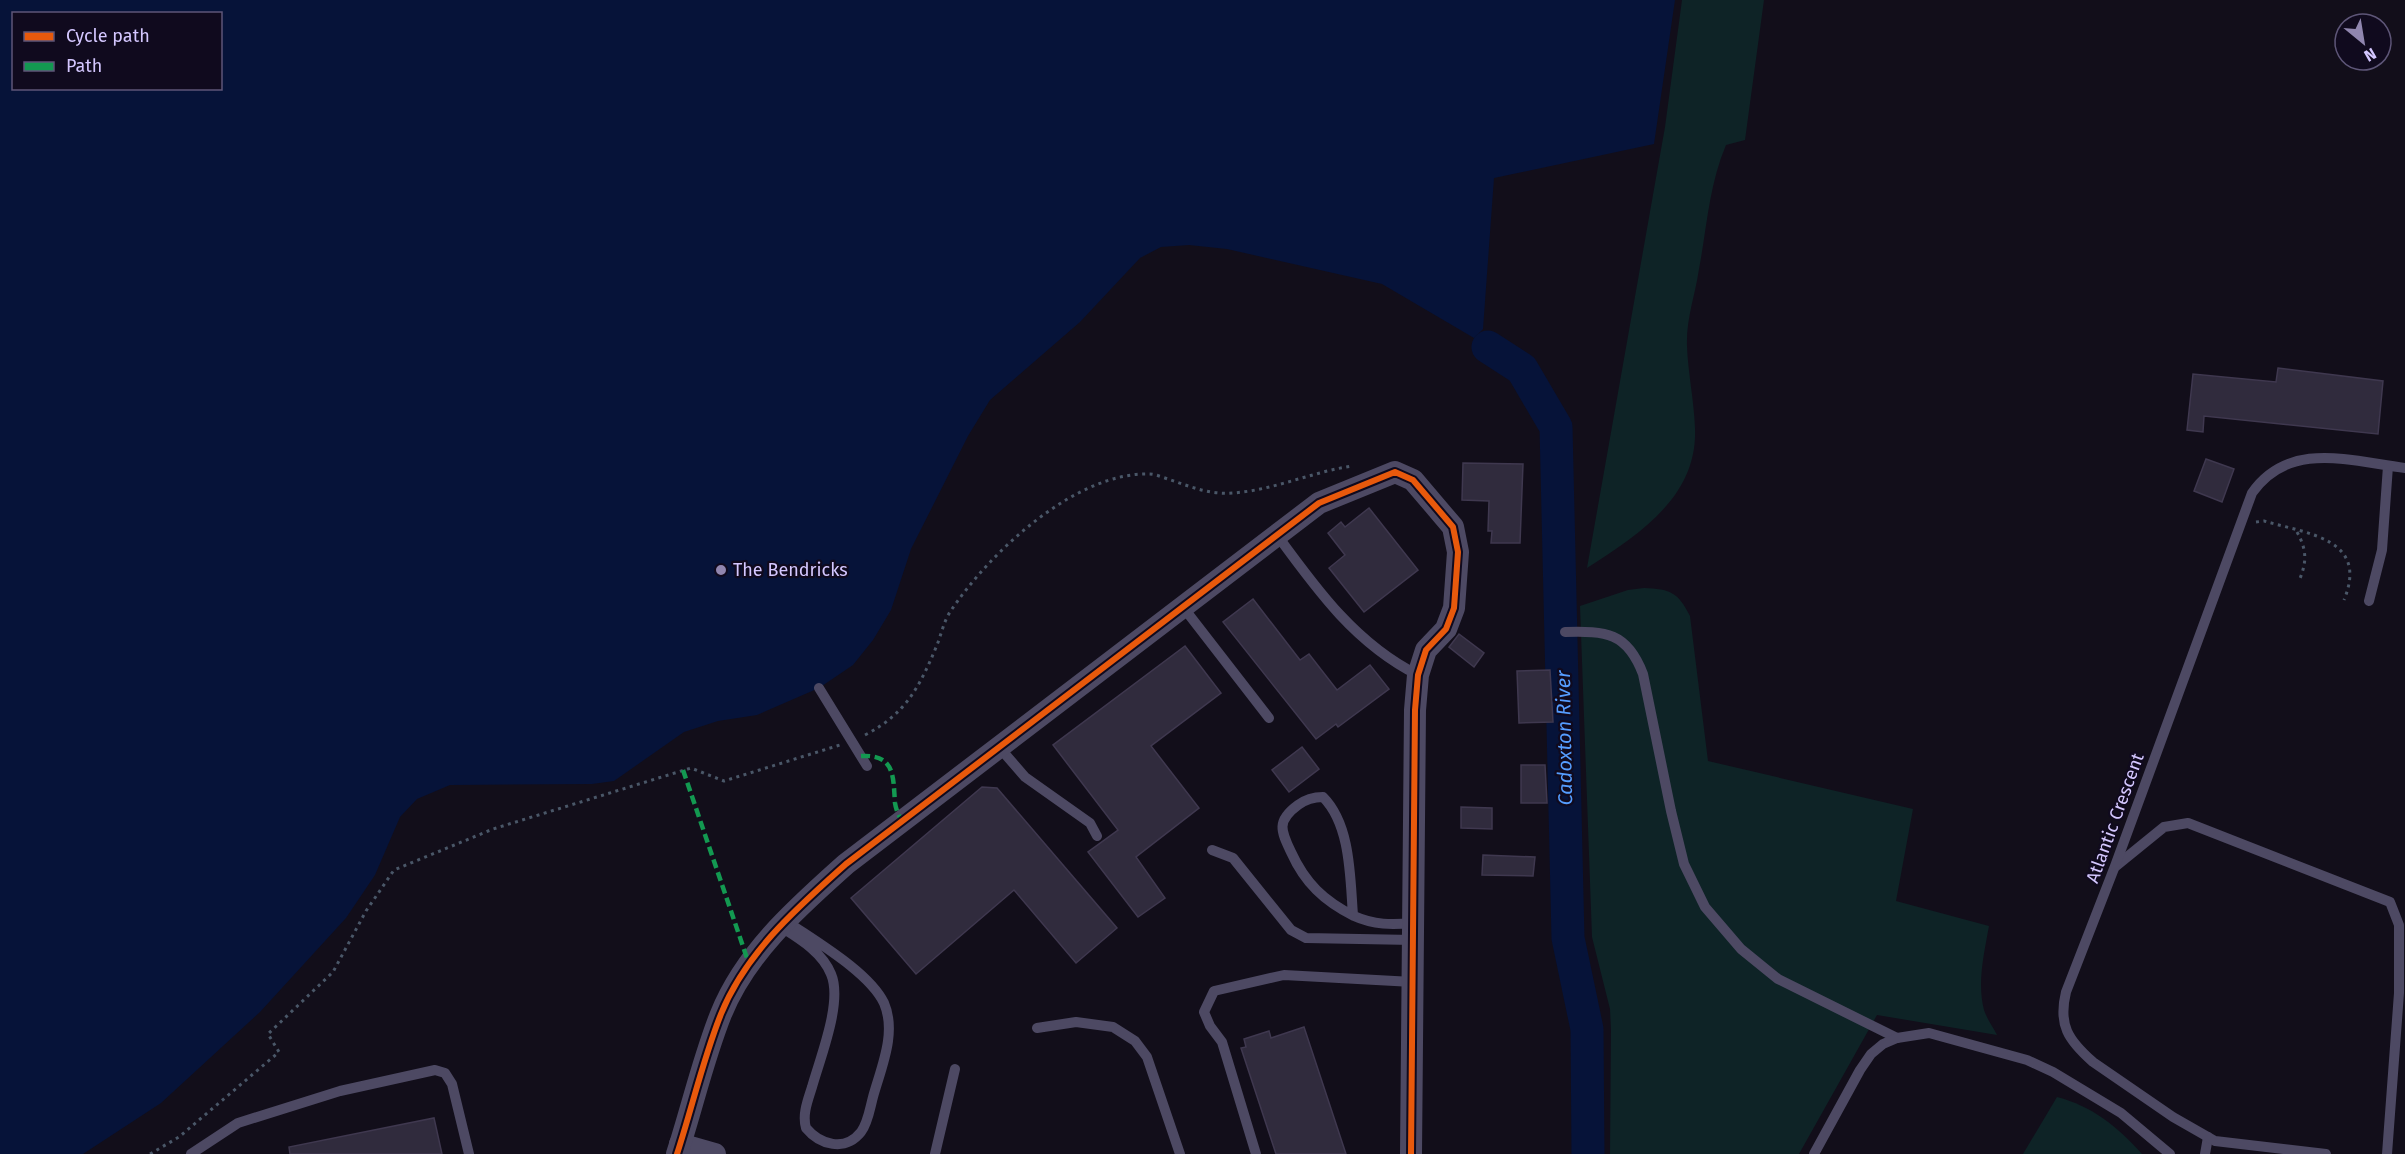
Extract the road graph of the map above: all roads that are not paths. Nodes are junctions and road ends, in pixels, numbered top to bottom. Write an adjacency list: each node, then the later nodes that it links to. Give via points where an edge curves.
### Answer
1 (2388, 466): 2 (lane, Atlantic Crescent); 4 (lane, via 2382,550); 14 (lane, Atlantic Crescent, via 2304,458 2284,464 2258,484 2248,501)
2 (2405, 468)
3 (1277, 536): 5 (street); 7 (lane, via 1349,626 1385,656); 7 (street, via 1319,503 1395,472 1413,480 1453,527 1458,552 1454,608 1446,628 1426,650)
4 (2369, 601)
5 (1183, 607): 9 (lane); 10 (street)
6 (1565, 632): 20 (lane, via 1597,631 1620,638 1636,656 1684,864 1705,907 1740,949 1778,979)
7 (1418, 675): 17 (street)
8 (819, 688): 11 (lane)
9 (1269, 718)
10 (999, 747): 12 (lane, via 1025,777 1090,823); 16 (street, via 846,864)
11 (867, 765)
12 (1097, 836)
13 (1212, 850): 17 (lane, via 1233,858 1291,930 1306,938)
14 (2115, 866): 22 (lane, Atlantic Crescent, via 2066,992 2063,1021 2069,1037 2093,1062); 35 (lane, via 2164,827 2188,824 2390,902 2399,925 2399,993)
15 (1353, 915): 15 (lane, via 1308,884 1284,837 1282,823 1289,811 1313,797 1323,798 1337,816 1351,878); 17 (lane)
16 (783, 924): 16 (lane, via 863,976 887,1012 886,1052 865,1125 847,1142 832,1145 817,1139 806,1128 805,1112 835,989 820,958); 23 (street, via 749,964 721,1014)
17 (1413, 932): 18 (street)
18 (1413, 982): 29 (lane, via 1284,975 1215,991 1204,1012 1222,1042); 30 (street)
19 (1037, 1029): 28 (lane, via 1076,1022 1094,1024 1113,1027 1135,1041 1147,1057)
20 (1897, 1038): 31 (lane, via 1883,1044 1860,1070); 32 (lane, via 1929,1033 2027,1060 2108,1104)
21 (955, 1069): 27 (lane)
22 (2208, 1137): 33 (lane); 34 (lane, Atlantic Crescent)
23 (678, 1149): 26 (street)
24 (191, 1154): 25 (lane, via 238,1123 340,1091 435,1070 445,1073 452,1084)
25 (469, 1154)
26 (715, 1154)
27 (935, 1154)
28 (1180, 1154)
29 (1256, 1154)
30 (1411, 1154)
31 (1814, 1154)
32 (2170, 1154)
33 (2205, 1154)
34 (2326, 1154)
35 (2387, 1154)

